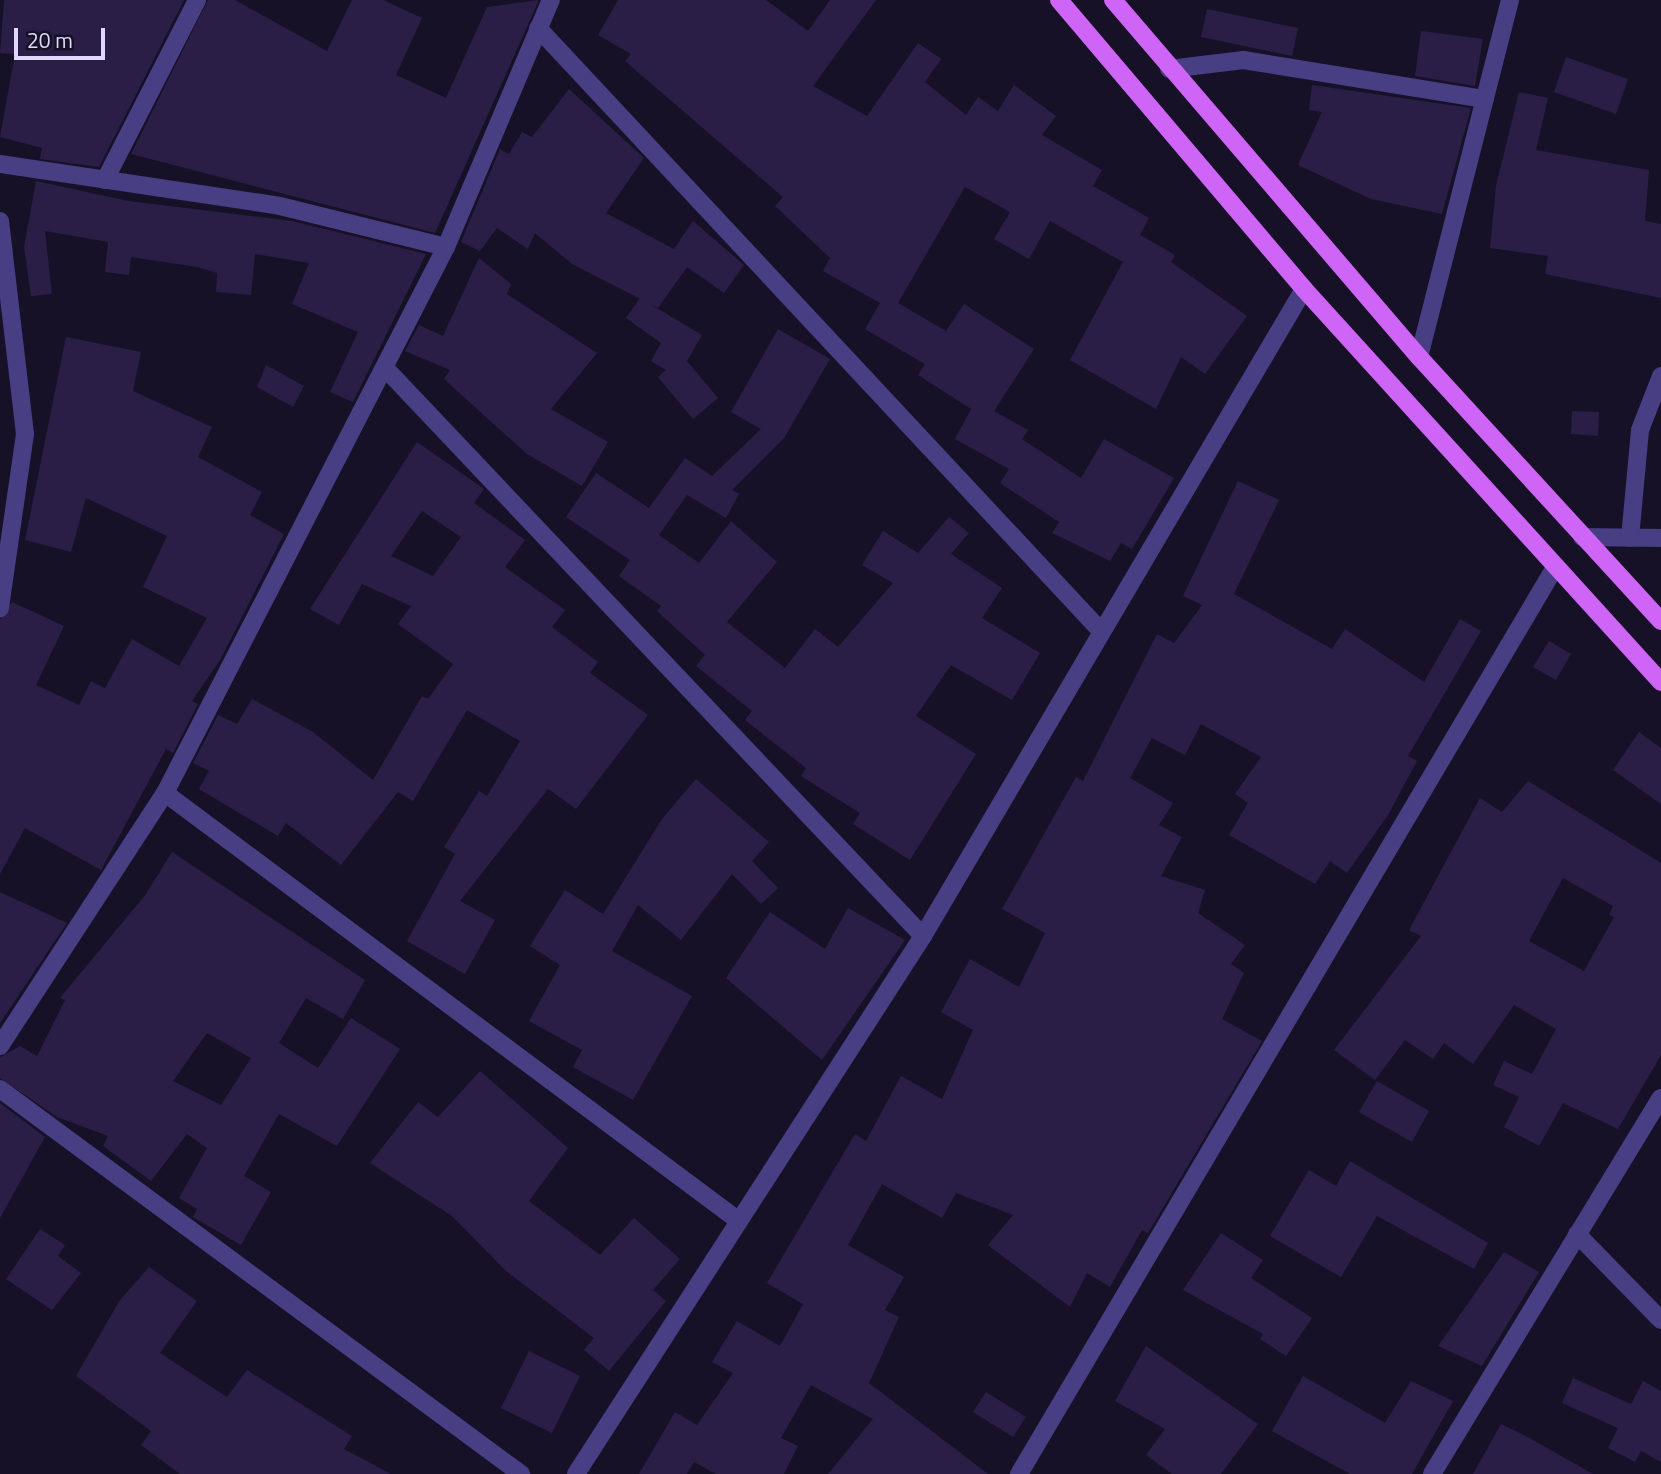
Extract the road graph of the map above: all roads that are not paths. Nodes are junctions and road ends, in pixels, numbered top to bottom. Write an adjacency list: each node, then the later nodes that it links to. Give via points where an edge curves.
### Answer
1 (197, 0): 10 (street)
2 (551, 0): 6 (street)
3 (1059, 0): 13 (main road)
4 (1113, 0): 7 (main road)
5 (1510, 0): 8 (street)
6 (538, 28): 12 (street); 24 (street)
7 (1169, 69): 8 (street, via 1243,60); 15 (main road)
8 (1485, 99): 15 (street)
9 (0, 164): 10 (street)
10 (105, 180): 12 (street, via 280,206)
11 (0, 221): 14 (street)
12 (446, 247): 16 (street)
13 (1304, 289): 21 (main road); 24 (street)
14 (9, 329): 22 (street, via 25,434)
15 (1419, 357): 18 (main road)
16 (386, 369): 26 (street); 27 (street)
17 (1661, 376): 19 (street, via 1640,430)
18 (1582, 537): 19 (street); 23 (main road)
19 (1630, 538): 20 (street)
20 (1661, 538)
21 (1553, 569): 25 (main road); 36 (street)
22 (0, 608)
23 (1661, 621)
24 (1099, 629): 27 (street)
25 (1661, 682)
26 (165, 793): 28 (street); 31 (street)
27 (923, 936): 31 (street)
28 (0, 1046)
29 (0, 1088): 35 (street)
30 (1661, 1098): 32 (street)
31 (740, 1221): 34 (street)
32 (1577, 1234): 33 (street); 37 (street)
33 (1661, 1320)
34 (581, 1472)
35 (521, 1474)
36 (1019, 1474)
37 (1432, 1474)

